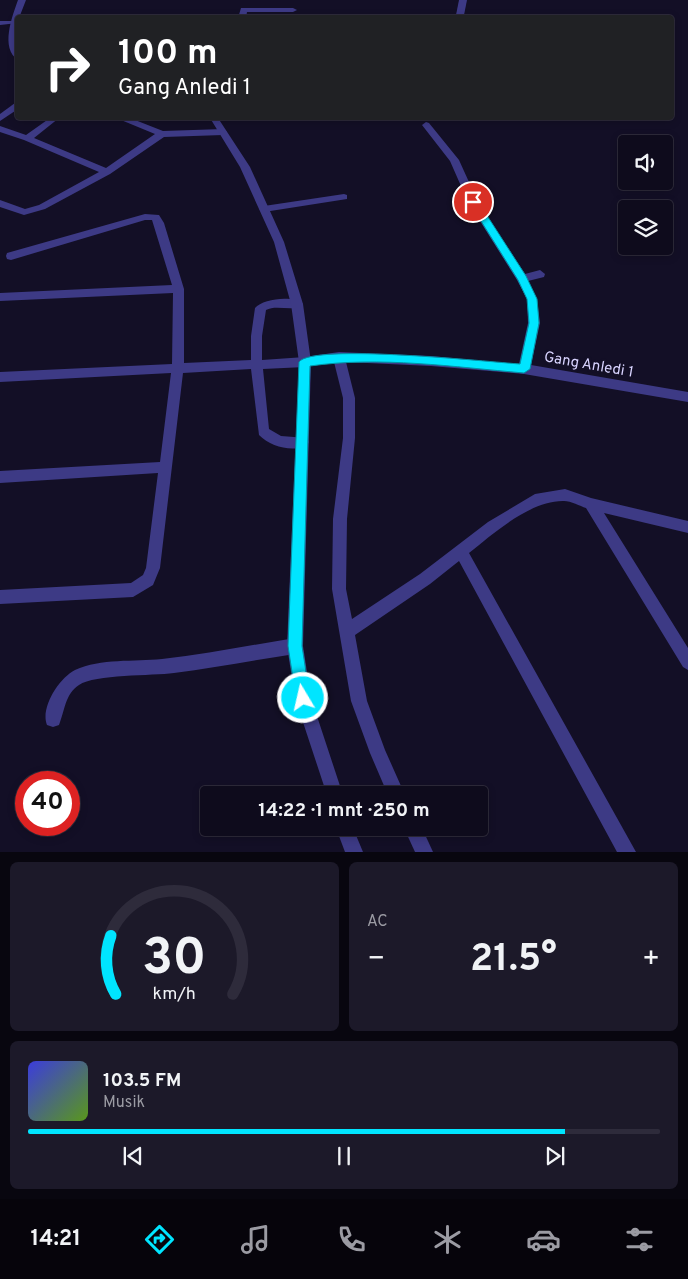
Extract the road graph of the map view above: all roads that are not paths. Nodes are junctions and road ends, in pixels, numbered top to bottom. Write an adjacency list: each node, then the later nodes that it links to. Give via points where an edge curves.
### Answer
1 (22, 0): 7 (street)
2 (248, 0): 5 (street)
3 (463, 0): 6 (street)
4 (293, 10): 5 (street)
5 (243, 14)
6 (460, 14)
7 (17, 15)
8 (15, 20): 10 (street)
9 (0, 23): 10 (street)
10 (14, 23): 11 (street, via 10,39)
11 (15, 55)
12 (15, 107): 13 (street)
13 (0, 118)
14 (52, 120): 21 (street)
15 (129, 120): 20 (street)
16 (215, 120): 19 (street)
17 (426, 125): 28 (street, via 454,160 473,202)
18 (0, 129): 21 (street)
19 (224, 132): 20 (street); 25 (street, via 245,167)
20 (162, 134): 22 (street)
21 (27, 138): 22 (street)
22 (106, 172): 24 (street, via 32,211 17,210)
23 (344, 197): 25 (street)
24 (0, 203)
25 (264, 209): 31 (street, via 279,242)
26 (12, 256): 29 (street, via 145,217 155,218 160,223)
27 (540, 274): 28 (street)
28 (522, 279): 36 (street, via 532,299 534,323)
29 (179, 289): 30 (street); 35 (street)
30 (0, 297)
31 (297, 304): 33 (street); 34 (street, via 270,303 261,308)
32 (339, 358): 33 (street, Gang Anledi 1); 36 (street, Gang Anledi 1); 46 (street, via 349,398 349,438 340,519 339,589)
33 (305, 362): 34 (street, Gang Anledi 1); 39 (street)
34 (256, 365): 35 (street, Gang Anledi 1); 39 (street, via 263,432 270,440 282,443)
35 (178, 368): 37 (street, Gang Anledi 1); 40 (street)
36 (524, 369): 38 (street, Gang Anledi 1)
37 (0, 377)
38 (688, 397)
39 (303, 442): 47 (street)
40 (166, 467): 41 (street); 45 (street, via 153,568 148,580 133,590)
41 (0, 477)
42 (590, 504): 43 (street); 44 (street, via 565,496 535,500); 48 (street)
43 (688, 527)
44 (461, 551): 46 (street); 56 (street)
45 (0, 597)
46 (347, 632): 51 (street, via 359,701)
47 (295, 646): 49 (street, via 79,676 66,686 56,702); 50 (street, via 303,698)
48 (688, 662)
49 (53, 719)
50 (332, 786)
51 (393, 786)
52 (348, 836): 54 (street)
53 (417, 836): 55 (street)
54 (354, 852)
55 (424, 852)
56 (627, 852)

